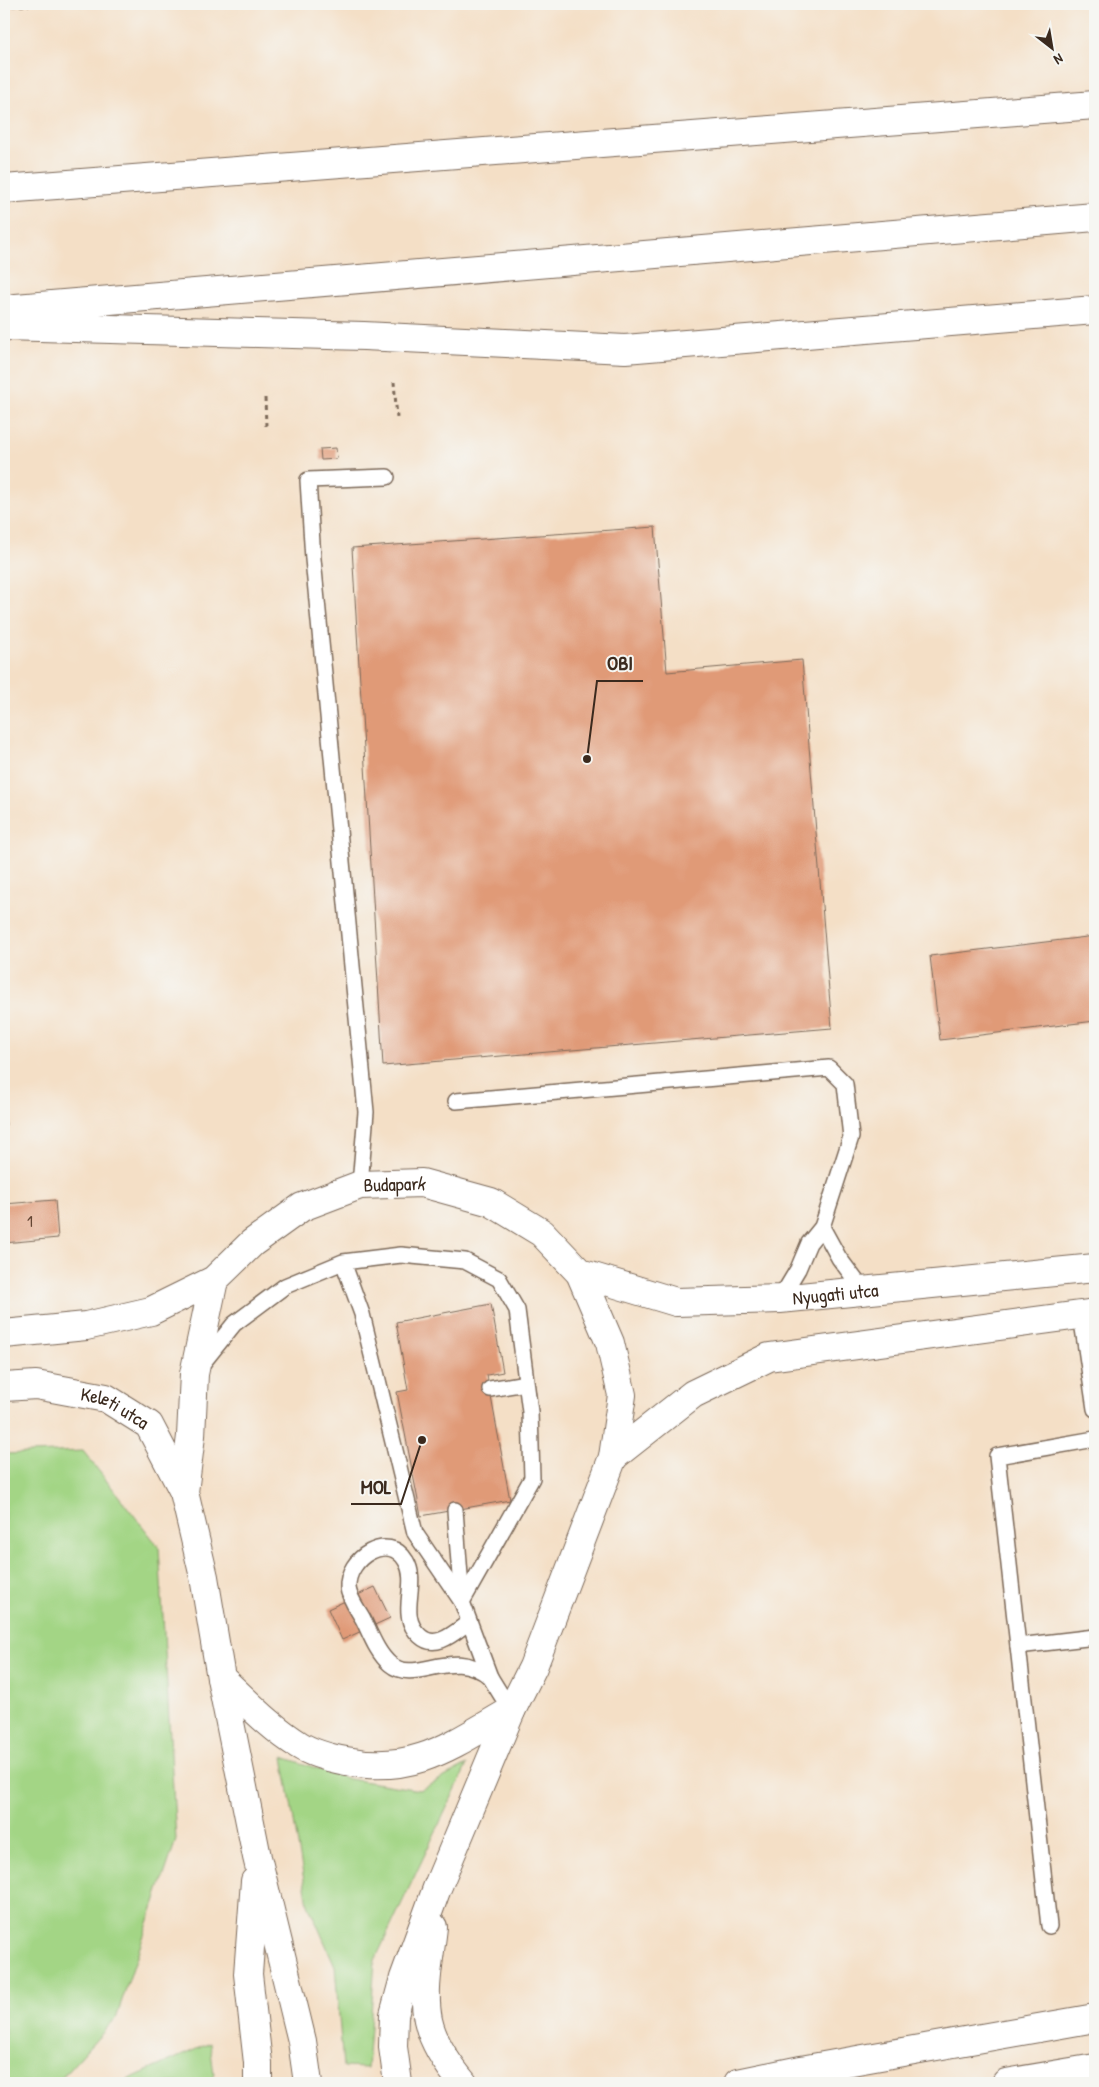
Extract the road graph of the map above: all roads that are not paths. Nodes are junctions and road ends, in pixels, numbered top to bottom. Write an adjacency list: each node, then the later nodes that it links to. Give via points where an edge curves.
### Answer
1 (1095, 98): 3 (main road)
2 (1095, 105): 3 (main road)
3 (1020, 111): 4 (main road)
4 (4, 190)
5 (1095, 217): 6 (main road)
6 (4, 309)
7 (1095, 310): 8 (main road, via 625,349 364,336)
8 (4, 326)
9 (387, 478): 11 (lane, via 308,480 366,1112)
10 (456, 1101): 12 (lane, via 829,1068 845,1084 851,1137)
11 (360, 1185): 15 (main road, Budapark, via 422,1183 491,1202 542,1233); 16 (main road, Budapark, via 302,1207 252,1243)
12 (822, 1227): 17 (lane, via 839,1258); 18 (lane, via 809,1243)
13 (343, 1262): 21 (lane, via 285,1286 234,1324); 22 (lane, via 401,1255 465,1261 499,1279 518,1310); 30 (lane, via 392,1406 415,1533)
14 (1095, 1268): 17 (main road, Nyugati utca)
15 (580, 1274): 18 (main road, Nyugati utca, via 676,1302); 27 (main road, via 610,1343 622,1395)
16 (214, 1280): 20 (main road, via 150,1311 86,1326); 21 (main road)
17 (863, 1290): 18 (main road, Nyugati utca)
18 (780, 1299)
19 (1088, 1314): 25 (lane); 27 (main road, via 769,1357 693,1394)
20 (4, 1334)
21 (194, 1374): 28 (main road)
22 (526, 1383): 24 (lane); 30 (lane, via 532,1478)
23 (4, 1387): 28 (main road, Keleti utca, via 36,1385 106,1398 149,1425)
24 (490, 1389)
25 (1095, 1409)
26 (1095, 1440): 33 (lane, via 997,1456)
27 (613, 1457): 36 (main road, via 533,1667)
28 (184, 1492): 35 (main road, via 204,1577)
29 (455, 1510): 30 (lane)
30 (462, 1602): 31 (lane)
31 (469, 1622): 34 (lane); 34 (lane, via 438,1642 420,1636 411,1625 408,1614 410,1573 406,1560 398,1551 384,1548 368,1552 348,1575 348,1590 376,1646 397,1669 407,1672 461,1663 478,1668)
32 (1095, 1637): 33 (lane)
33 (1018, 1646): 39 (lane)
34 (490, 1677): 36 (lane)
35 (221, 1678): 36 (main road, via 299,1746 327,1757 367,1766 400,1765 435,1753); 37 (main road)
36 (511, 1711): 38 (main road)
37 (257, 1857): 42 (main road, via 248,1974); 43 (main road, via 302,2041)
38 (437, 1888): 44 (main road, via 394,2015 393,2047); 45 (main road, via 427,1988 428,2019 440,2051)
39 (1049, 1926)
40 (1095, 2018): 46 (main road)
41 (1095, 2068): 47 (main road)
42 (258, 2083)
43 (308, 2083)
44 (398, 2083)
45 (463, 2083)
46 (738, 2083)
47 (1006, 2083)

